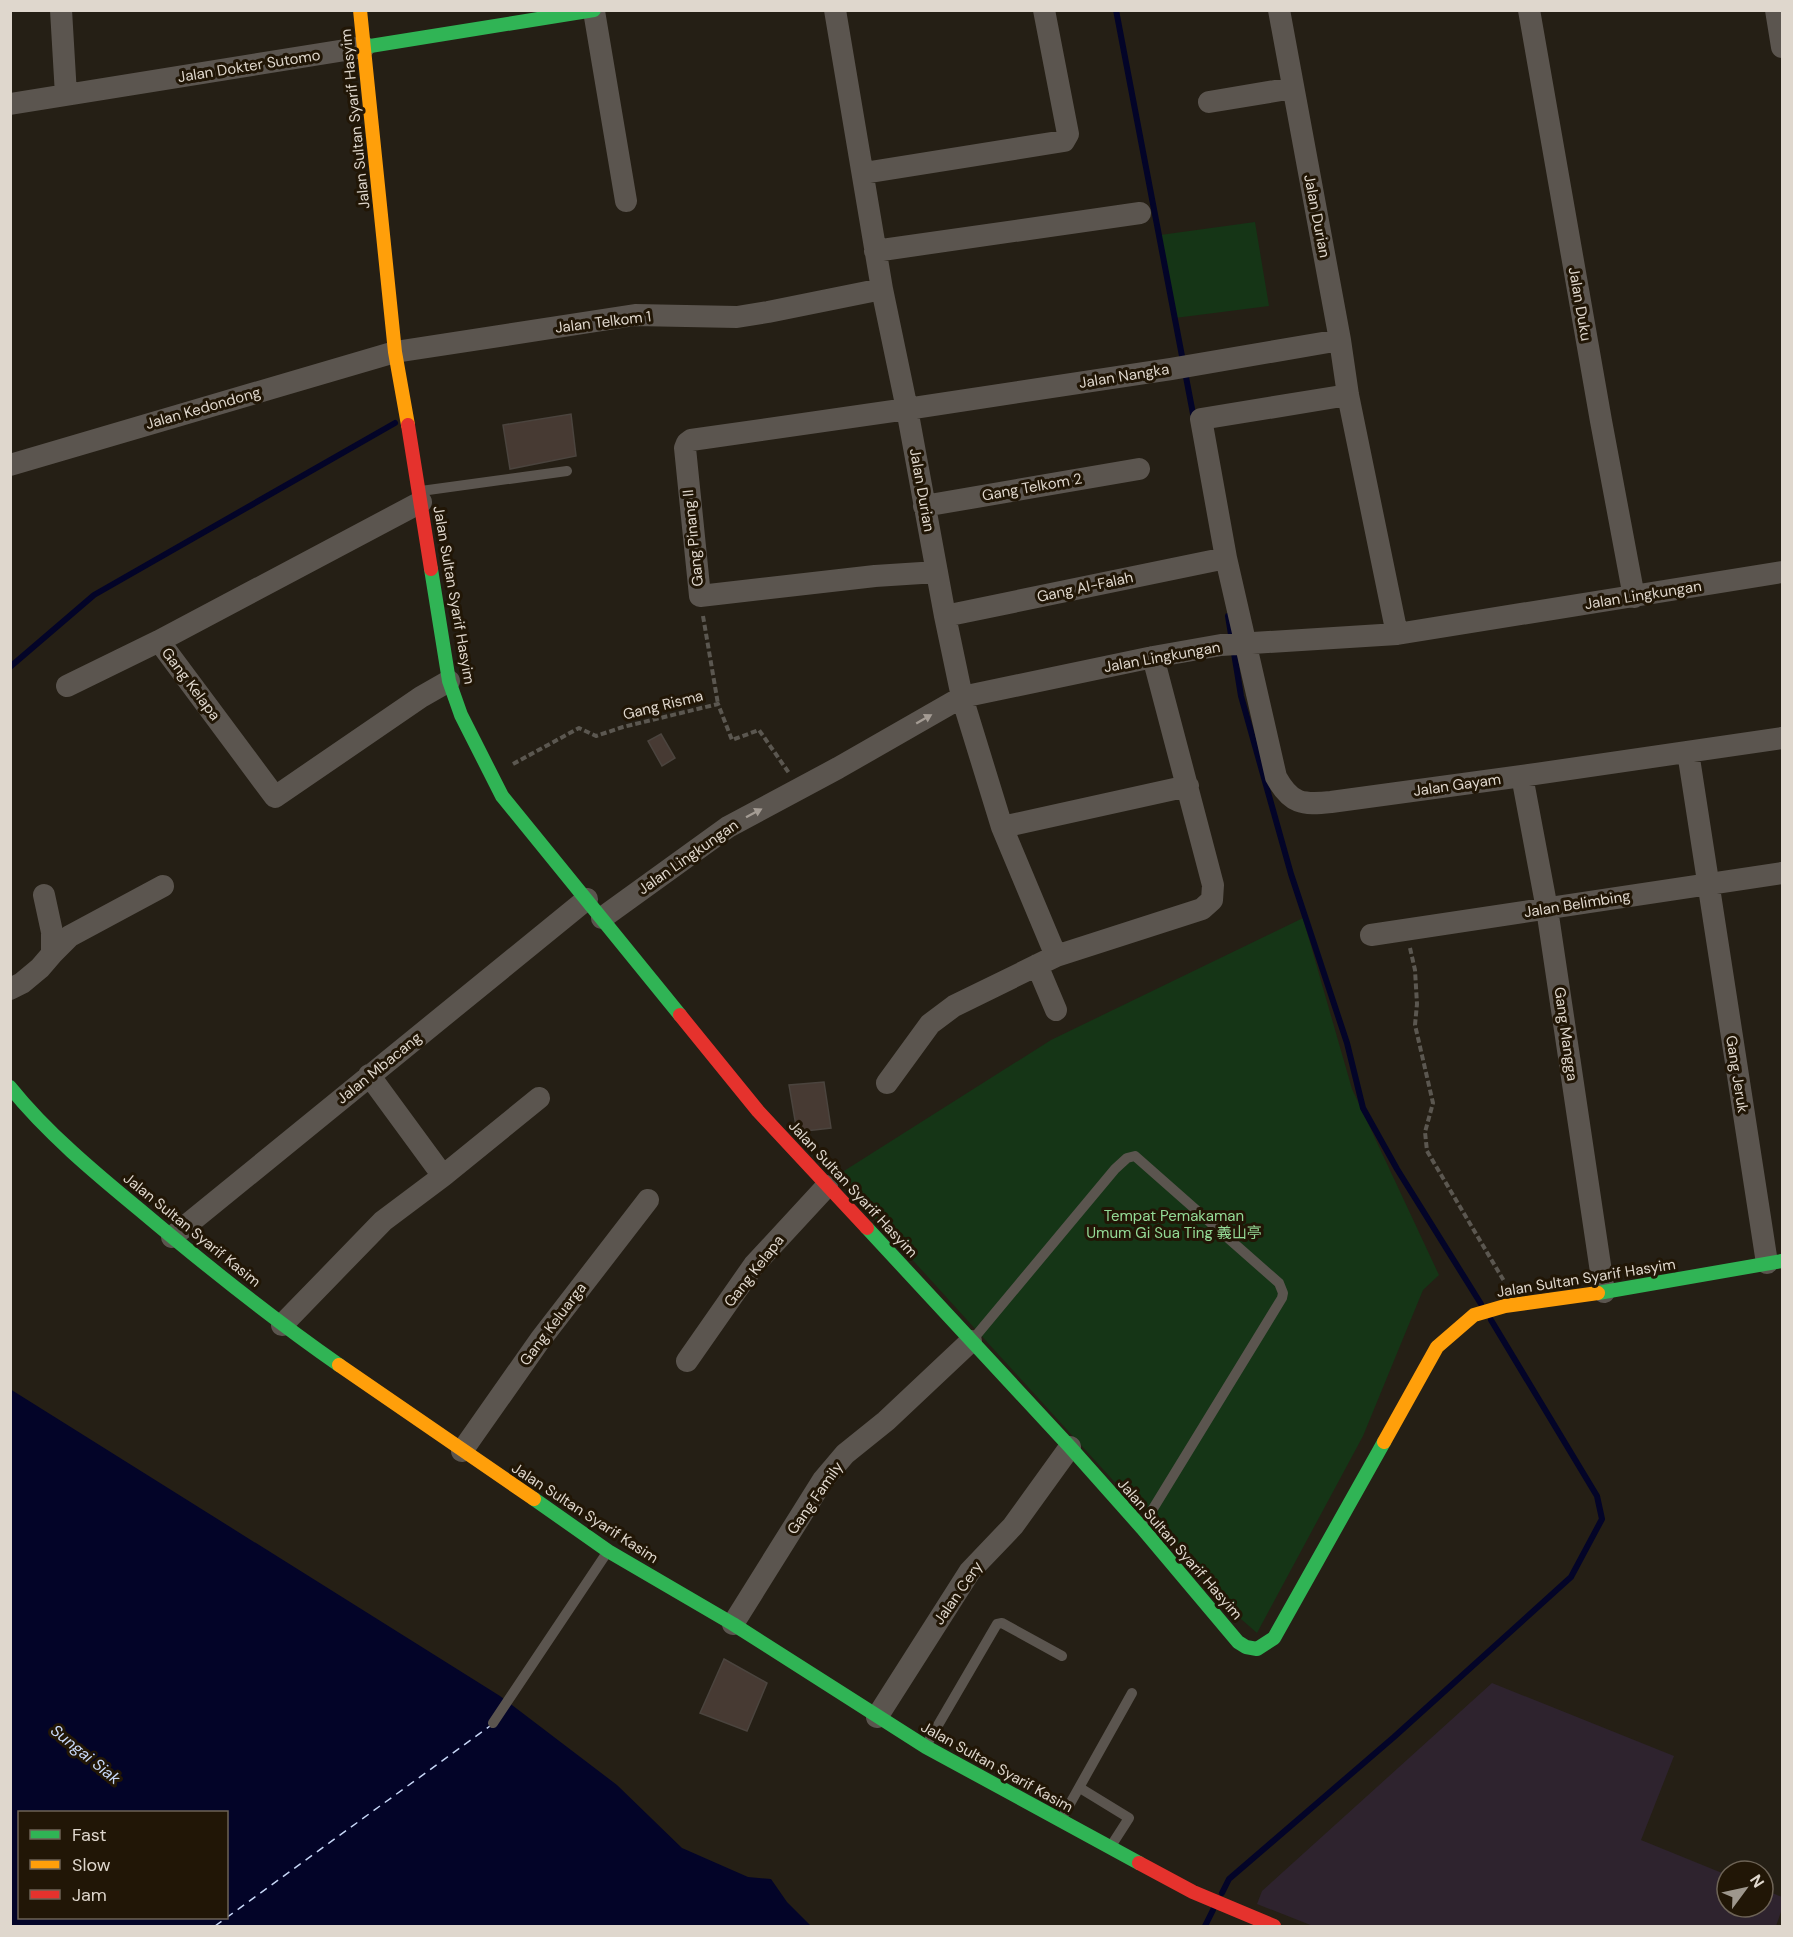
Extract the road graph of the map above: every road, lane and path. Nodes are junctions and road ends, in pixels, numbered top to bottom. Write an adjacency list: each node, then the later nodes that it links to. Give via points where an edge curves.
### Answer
1 (61, 10): 12 (street)
2 (360, 10): 9 (street, Jalan Sultan Syarif Hasyim)
3 (594, 10): 9 (street, Jalan Dokter Sutomo); 16 (street)
4 (835, 10): 15 (street, Jalan Durian)
5 (1044, 10): 15 (street, via 1068,134 1064,141)
6 (1279, 10): 11 (street, Jalan Durian)
7 (1529, 10): 34 (street, Jalan Duku)
8 (1776, 10): 10 (street)
9 (364, 47): 12 (street, Jalan Dokter Sutomo); 21 (street, Jalan Sultan Syarif Hasyim)
10 (1782, 47)
11 (1293, 88): 13 (street); 20 (street, Jalan Durian)
12 (66, 95): 14 (street, Jalan Dokter Sutomo)
13 (1209, 102)
14 (10, 104)
15 (864, 173): 18 (street, Jalan Durian)
16 (626, 201)
17 (1140, 213): 18 (street)
18 (875, 250): 19 (street, Jalan Durian)
19 (882, 289): 21 (street, Jalan Telkom 1, via 736,317 635,315); 23 (street, Jalan Durian)
20 (1340, 340): 22 (street, Jalan Durian); 23 (street, Jalan Nangka)
21 (395, 352): 25 (street, Jalan Kedondong); 28 (street, Jalan Sultan Syarif Hasyim)
22 (1348, 395): 30 (street, Jalan Gayam, via 1201,419); 36 (street, Jalan Durian)
23 (908, 409): 24 (street, Jalan Nangka); 29 (street, Jalan Durian)
24 (849, 416): 33 (street, Gang Pinang II, via 687,443)
25 (10, 465)
26 (1139, 469): 29 (street, Gang Telkom 2)
27 (567, 471): 28 (lane)
28 (420, 497): 37 (street, Gang Kelapa); 40 (street, Jalan Sultan Syarif Hasyim)
29 (924, 506): 31 (street, Jalan Durian)
30 (1226, 558): 35 (street, Gang Al-Falah); 38 (street, Jalan Gayam)
31 (938, 572): 33 (street, Gang Pinang II); 35 (street, Jalan Durian)
32 (1782, 572): 34 (street, Jalan Lingkungan)
33 (700, 596): 43 (path)
34 (1634, 597): 36 (street, Jalan Lingkungan)
35 (945, 616): 42 (street, Jalan Durian)
36 (1397, 634): 38 (street, Jalan Lingkungan)
37 (159, 641): 40 (street, Gang Kelapa, via 275,797); 41 (street)
38 (1245, 645): 39 (street, Jalan Lingkungan, via 1221,645); 46 (street, Jalan Gayam, via 1276,777 1294,799 1307,804)
39 (1153, 657): 42 (street, Jalan Lingkungan); 48 (street)
40 (449, 681): 47 (street, Jalan Sultan Syarif Hasyim)
41 (67, 686)
42 (962, 697): 49 (street, Jalan Lingkungan, one-way to 42); 50 (street, Jalan Durian)
43 (718, 704): 47 (path, Gang Risma, via 596,736 579,728); 49 (path, Gang Risma, via 732,740 759,730)
44 (1782, 738): 45 (street, Jalan Gayam)
45 (1688, 752): 46 (street, Jalan Gayam); 52 (street, Gang Jeruk)
46 (1522, 776): 56 (street, Gang Mangga)
47 (491, 777): 55 (street, Jalan Sultan Syarif Hasyim, via 502,796)
48 (1188, 786): 50 (street); 61 (street, via 1213,885 1208,905)
49 (800, 788): 57 (street, Jalan Lingkungan, one-way to 49, via 728,827)
50 (1002, 827): 61 (street, Jalan Durian)
51 (1782, 873): 52 (street, Jalan Belimbing)
52 (1707, 884): 56 (street, Jalan Belimbing); 72 (street, Gang Jeruk)
53 (163, 886): 60 (street, via 70,936)
54 (44, 895): 60 (street)
55 (587, 899): 57 (street, Jalan Sultan Syarif Hasyim); 64 (street, Jalan Mbacang)
56 (1547, 909): 58 (street, Jalan Belimbing); 73 (street, Gang Mangga)
57 (602, 918): 69 (street, Jalan Sultan Syarif Hasyim, via 758,1111)
58 (1407, 929): 59 (street, Jalan Belimbing); 74 (path, via 1415,970 1415,1025 1434,1103 1425,1132 1428,1151 1493,1262)
59 (1371, 935)
60 (52, 954): 62 (street, via 22,983)
61 (1047, 961): 63 (street, Jalan Durian); 65 (street, via 954,1006 930,1024)
62 (10, 989)
63 (1056, 1010)
64 (369, 1076): 68 (street); 71 (street, Jalan Mbacang)
65 (886, 1083)
66 (10, 1087): 71 (street, Jalan Sultan Syarif Kasim, via 97,1174)
67 (539, 1098): 68 (street)
68 (443, 1176): 75 (street, via 382,1221)
69 (827, 1186): 76 (street, Jalan Sultan Syarif Hasyim); 77 (street, Gang Kelapa, via 754,1265)
70 (648, 1200): 79 (street, Gang Keluarga, via 540,1340)
71 (172, 1237): 75 (street, Jalan Sultan Syarif Kasim)
72 (1775, 1262): 73 (street, Jalan Sultan Syarif Hasyim)
73 (1604, 1292): 74 (street, Jalan Sultan Syarif Hasyim)
74 (1509, 1305): 80 (street, Jalan Sultan Syarif Hasyim, via 1474,1316 1437,1347 1274,1638 1267,1644 1257,1649 1238,1642)
75 (282, 1325): 79 (street, Jalan Sultan Syarif Kasim)
76 (971, 1341): 78 (street, Jalan Sultan Syarif Hasyim); 80 (lane, via 1115,1169 1135,1156 1279,1283 1282,1298); 82 (street, Gang Family, via 845,1454 823,1480)
77 (687, 1361)
78 (1070, 1447): 80 (street, Jalan Sultan Syarif Hasyim); 85 (street, Jalan Cery, via 1013,1526 970,1571)
79 (462, 1451): 81 (street, Jalan Sultan Syarif Kasim)
80 (1142, 1528)
81 (608, 1551): 82 (street, Jalan Sultan Syarif Kasim); 86 (lane)
82 (733, 1624): 85 (street, Jalan Sultan Syarif Kasim)
83 (1062, 1656): 87 (lane, via 1002,1623 997,1624)
84 (1132, 1693): 88 (lane)
85 (877, 1717): 87 (street, Jalan Sultan Syarif Kasim)
86 (493, 1723)
87 (926, 1747): 89 (street, Jalan Sultan Syarif Kasim)
88 (1080, 1788): 89 (lane); 90 (lane, via 1128,1818)
89 (1061, 1821): 90 (street, Jalan Sultan Syarif Kasim)
90 (1110, 1848): 91 (street, Jalan Sultan Syarif Kasim, via 1193,1892)
91 (1274, 1926)

